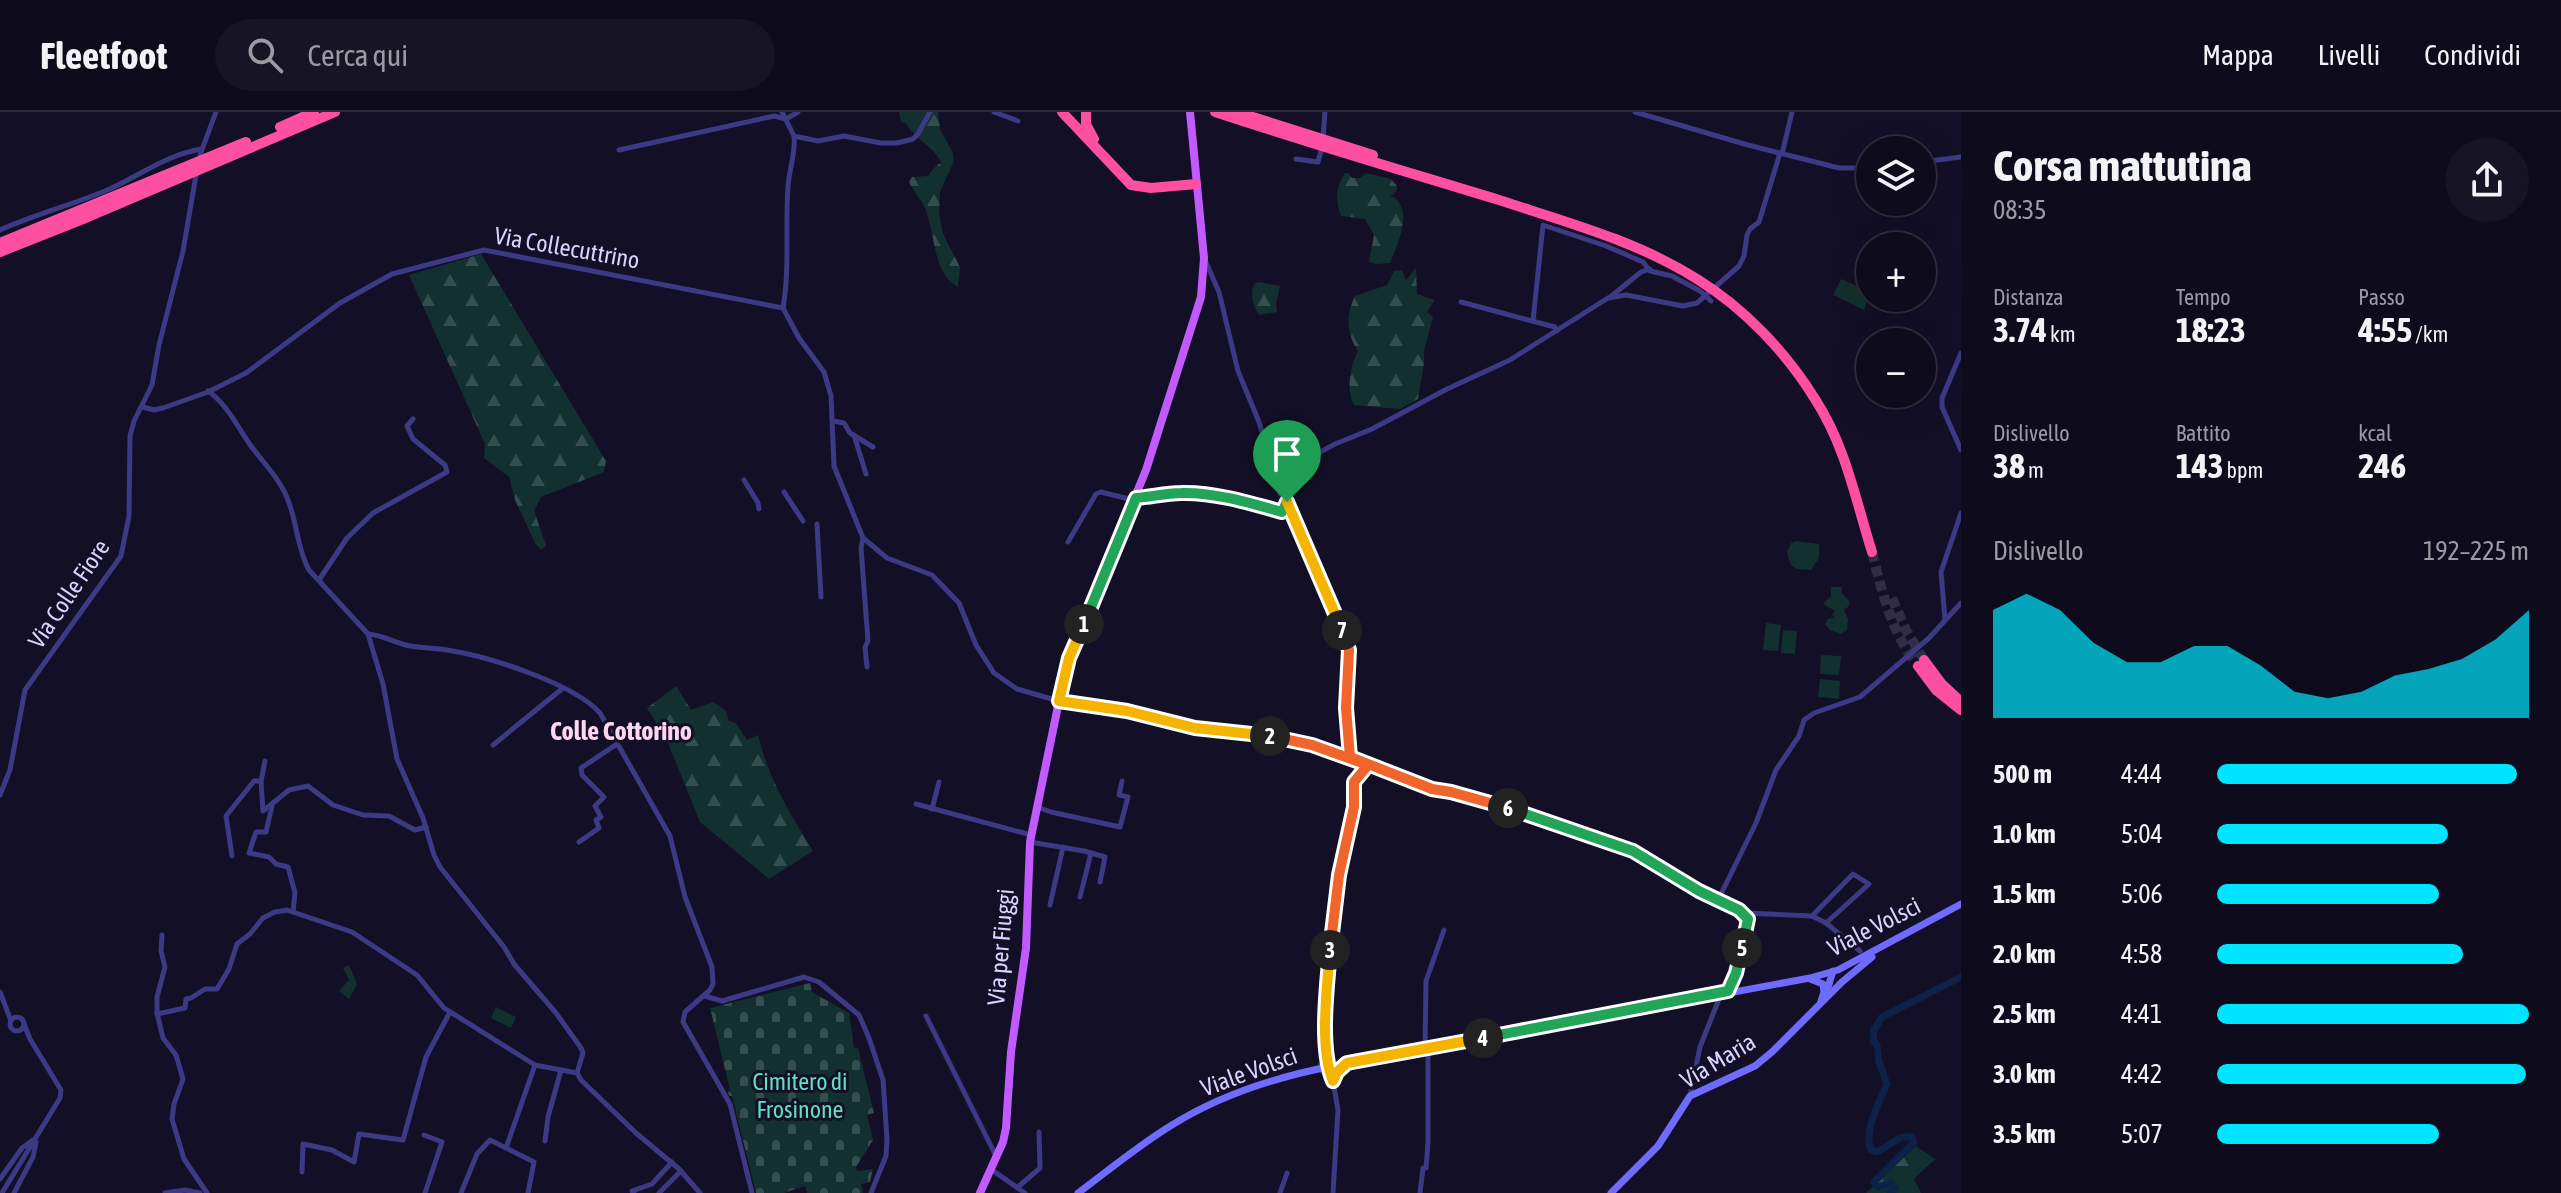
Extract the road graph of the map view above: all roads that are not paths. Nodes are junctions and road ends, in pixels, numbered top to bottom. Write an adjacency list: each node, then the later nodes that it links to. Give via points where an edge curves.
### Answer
1 (216, 112): 29 (street, via 201,152 185,153 107,190)
2 (314, 112): 30 (highway)
3 (335, 112): 31 (highway)
4 (782, 112): 16 (street)
5 (798, 112): 16 (street)
6 (930, 112): 18 (street, via 913,139 897,143)
7 (994, 112): 17 (street)
8 (1065, 112): 25 (highway)
9 (1086, 112): 25 (highway, via 1088,131)
10 (1190, 112): 28 (main road, Via per Fiuggi)
11 (1215, 112): 19 (highway)
12 (1237, 112): 19 (highway)
13 (1325, 112): 23 (street, via 1321,159)
14 (1635, 112): 21 (street)
15 (1792, 112): 21 (street)
16 (786, 119): 18 (street); 20 (street, via 774,116)
17 (1018, 121)
18 (794, 136): 37 (street)
19 (1314, 140): 59 (highway, via 1572,223 1698,280 1772,343 1815,398 1847,462)
20 (619, 150)
21 (1781, 154): 26 (street); 34 (street, via 1759,222 1747,235 1744,256 1702,299 1683,306 1626,295)
22 (1961, 157): 24 (street)
23 (1296, 159)
24 (1936, 160)
25 (1113, 167): 28 (highway, via 1137,187)
26 (1856, 168)
27 (196, 175): 42 (street, Via Colle Fiore, via 183,251)
28 (1196, 184): 32 (main road, Via per Fiuggi)
29 (0, 230)
30 (0, 243)
31 (0, 252)
32 (1204, 258): 51 (main road, Via per Fiuggi, via 1201,297); 52 (street)
33 (1650, 269): 34 (street); 35 (street, via 1672,276); 38 (street, via 1614,249 1543,225)
34 (1608, 298): 39 (street)
35 (1711, 301)
36 (1461, 302): 38 (street)
37 (783, 308): 41 (street, Via Collecuttrino, via 484,250 392,274 366,287 255,367); 44 (street, via 824,372)
38 (1533, 321): 39 (street)
39 (1557, 331): 52 (street, via 1496,367 1305,460 1294,469)
40 (1961, 353): 47 (street, via 1942,407)
41 (208, 391): 42 (street, Via Collecuttrino, via 163,408); 60 (street, via 280,483 304,562)
42 (143, 407): 78 (street, Via Colle Fiore, via 130,436 129,516 121,556 25,690)
43 (413, 419): 60 (street, via 409,434 447,472 373,513 347,538)
44 (833, 421): 45 (street, via 844,423); 57 (street, via 834,466)
45 (853, 434): 46 (street); 48 (street)
46 (873, 447)
47 (1961, 450)
48 (866, 474)
49 (744, 480): 53 (street)
50 (784, 492): 55 (street)
51 (1136, 499): 52 (street, via 1179,492 1282,512); 58 (street, via 1098,492); 67 (main road, Via per Fiuggi, via 1069,658)
52 (1285, 499): 72 (street, via 1349,650)
53 (759, 509)
54 (1961, 513): 63 (street, via 1941,572)
55 (803, 521)
56 (817, 524): 61 (street)
57 (863, 538): 65 (street); 67 (street, via 887,558 932,575 959,603 994,673 1017,689)
58 (1068, 542)
59 (1875, 551)
60 (319, 580): 64 (street)
61 (821, 597)
62 (1961, 603): 63 (street)
63 (1945, 620): 91 (street, via 1860,697 1804,720)
64 (368, 634): 66 (street, via 457,652); 83 (street, via 397,759)
65 (867, 667)
66 (563, 688): 70 (street, via 594,707); 71 (street)
67 (1059, 701): 72 (street, via 1195,728 1266,735); 81 (main road, Via per Fiuggi)
68 (1961, 702): 69 (highway, via 1921,663 1936,690)
69 (1961, 710)
70 (617, 744): 85 (street, via 581,768 604,797 595,806 599,828); 104 (street, via 671,839 685,897 712,967)
71 (493, 745)
72 (1350, 757): 74 (street)
73 (265, 761): 75 (street)
74 (1368, 765): 91 (street, via 1611,842); 121 (street, via 1354,782 1339,875 1325,1006)
75 (261, 781): 80 (street, via 263,811); 88 (street, via 254,781 226,816)
76 (1122, 781): 81 (street, via 1119,795 1128,797 1120,827)
77 (939, 782): 82 (street)
78 (0, 795)
79 (916, 804): 82 (street)
80 (272, 805): 83 (street, via 289,790 308,786 326,801 356,813 389,816 415,830); 94 (street, via 266,832 256,832 249,853 288,867 295,893)
81 (1036, 806): 84 (main road, Via per Fiuggi)
82 (932, 809): 84 (street)
83 (426, 827): 127 (street, via 447,877 581,1048)
84 (1030, 838): 86 (street); 135 (main road, Via per Fiuggi, via 1026,948 1006,1128)
85 (579, 842)
86 (1063, 847): 87 (street); 93 (street)
87 (1091, 853): 89 (street, via 1105,857); 90 (street)
88 (232, 856)
89 (1100, 882)
90 (1080, 897)
91 (1718, 900): 95 (street)
92 (1961, 904): 100 (main road, Viale Volsci)
93 (1050, 905)
94 (293, 912): 112 (street, via 348,930 397,960); 113 (street, via 269,915 237,944 217,989 186,999 185,1008)
95 (1744, 913): 96 (street); 106 (street, via 1748,919 1736,973)
96 (1812, 916): 97 (street); 97 (street, via 1853,874 1869,884)
97 (1826, 923): 101 (street)
98 (1444, 930): 120 (street, via 1426,981)
99 (162, 935): 113 (street, via 165,967)
100 (1890, 943): 102 (main road, Viale Volsci); 107 (main road, Via Maria)
101 (1860, 951)
102 (1833, 971): 103 (main road, Viale Volsci); 107 (main road, via 1836,983); 110 (main road)
103 (1806, 978): 106 (main road, Viale Volsci); 110 (main road, via 1823,984)
104 (711, 987): 108 (street); 109 (street)
105 (0, 992): 111 (street)
106 (1724, 992): 120 (main road, Viale Volsci); 129 (street, via 1700,1047)
107 (1830, 994): 110 (main road, Via Maria)
108 (704, 996): 109 (street); 154 (street, via 685,1012 683,1022 730,1104)
109 (713, 998): 155 (street, via 722,1001 804,977 819,982 859,1015 883,1080 887,1139)
110 (1821, 1003): 129 (main road, Via Maria, via 1755,1066)
111 (8, 1008): 115 (street); 116 (street)
112 (450, 1012): 123 (street); 139 (street, via 426,1057 403,1140 359,1134 354,1162 303,1144)
113 (157, 1014): 148 (street, via 183,1079 173,1111 178,1143)
114 (926, 1016): 135 (street)
115 (17, 1017): 116 (street); 117 (street)
116 (11, 1022): 118 (street)
117 (24, 1024): 118 (street); 119 (street)
118 (17, 1031): 119 (street)
119 (30, 1039): 132 (street, via 61,1090)
120 (1426, 1048): 122 (main road, Viale Volsci); 161 (street, via 1428,1143)
121 (1329, 1053): 122 (street); 124 (street); 125 (street)
122 (1347, 1063): 124 (main road, Viale Volsci); 128 (street)
123 (535, 1065): 126 (street); 134 (street)
124 (1332, 1066): 125 (main road, Viale Volsci); 128 (street)
125 (1319, 1068): 128 (street); 158 (main road, Viale Volsci, via 1254,1086 1175,1123)
126 (561, 1070): 127 (street); 133 (street)
127 (577, 1073): 136 (street)
128 (1333, 1078): 160 (street, via 1338,1117)
129 (1690, 1096): 162 (main road, Via Maria, via 1658,1146)
130 (1039, 1132): 142 (street, via 1040,1168)
131 (424, 1135): 149 (street, via 442,1142)
132 (37, 1137): 141 (street); 144 (street); 145 (street)
133 (545, 1141)
134 (506, 1148): 150 (street, via 487,1141); 151 (street, via 534,1162)
135 (997, 1158): 137 (main road, Via per Fiuggi)
136 (672, 1162): 138 (street); 143 (street, via 652,1184)
137 (992, 1170): 142 (street); 156 (main road, Via per Fiuggi)
138 (681, 1171): 152 (street); 153 (street)
139 (302, 1172)
140 (1287, 1173): 159 (street)
141 (0, 1179)
142 (1018, 1187): 157 (street)
143 (631, 1192)
144 (2, 1193)
145 (14, 1193)
146 (165, 1193): 147 (street)
147 (200, 1193)
148 (207, 1193)
149 (425, 1193)
150 (461, 1193)
151 (528, 1193)
152 (659, 1193)
153 (700, 1193)
154 (752, 1193)
155 (871, 1193)
156 (980, 1193)
157 (1025, 1193)
158 (1078, 1193)
159 (1280, 1193)
160 (1333, 1193)
161 (1420, 1193)
162 (1611, 1193)

